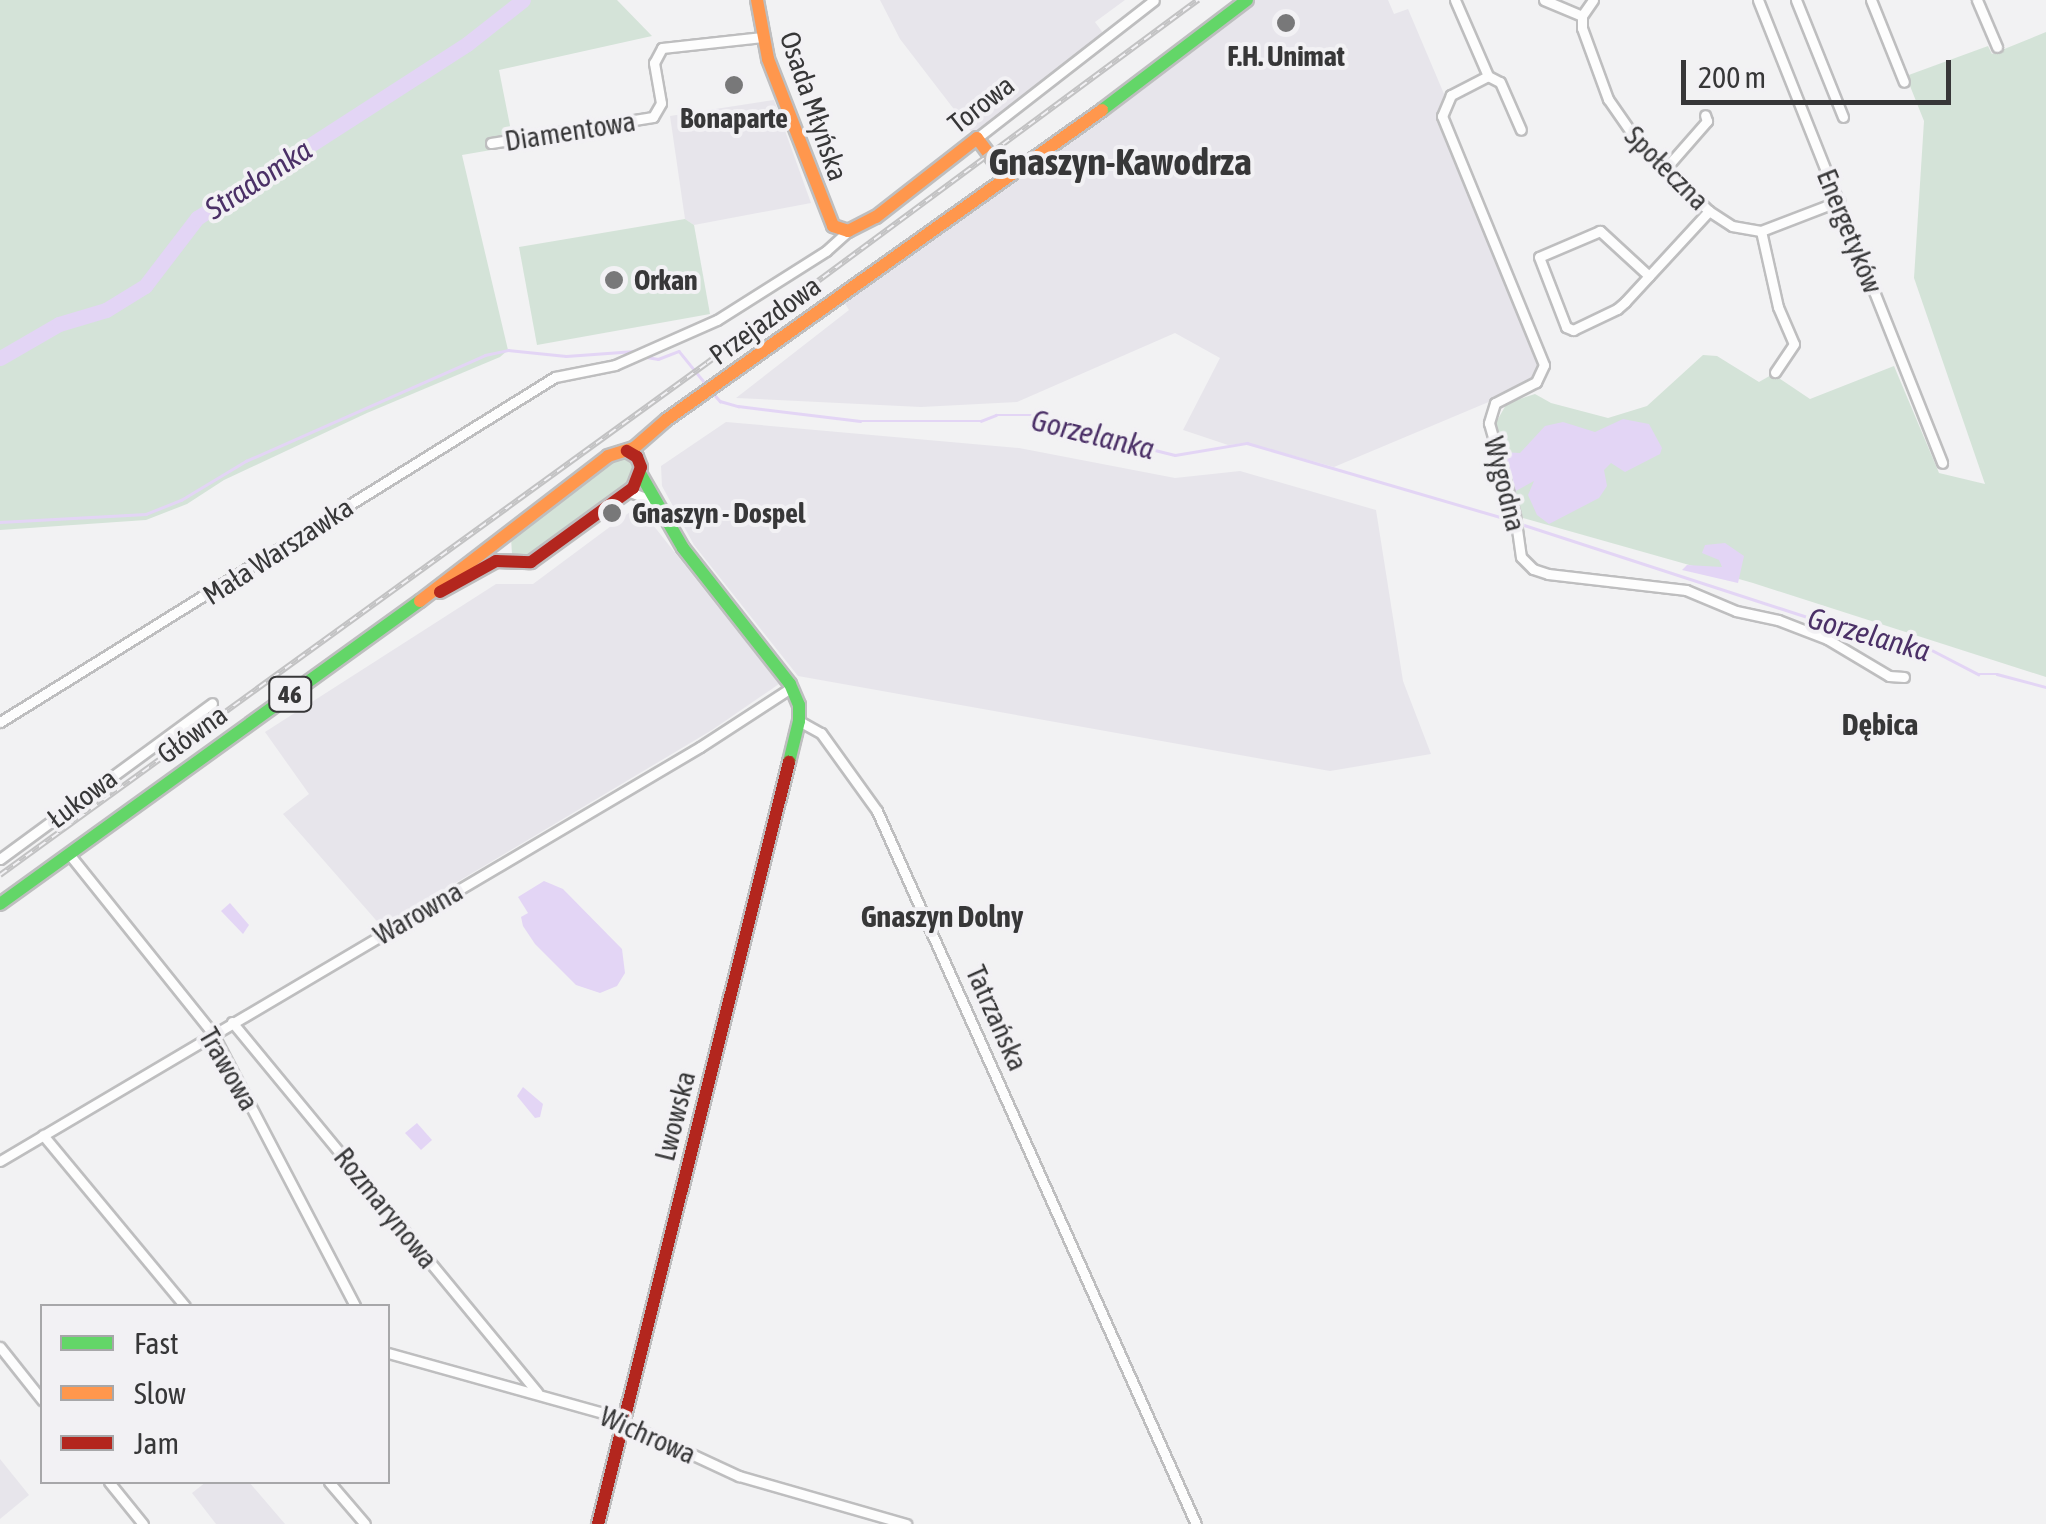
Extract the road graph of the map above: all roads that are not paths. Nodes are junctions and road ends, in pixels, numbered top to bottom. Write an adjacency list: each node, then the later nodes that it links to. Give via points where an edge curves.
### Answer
1 (757, 0): 12 (main road, Osada Młyńska)
2 (1154, 0): 20 (street, Torowa)
3 (1247, 0): 14 (main road, Przejazdowa / 46)
4 (1454, 0): 15 (street)
5 (1544, 0): 11 (street)
6 (1593, 0): 11 (street)
7 (1758, 0): 24 (street, Energetyków)
8 (1796, 0): 18 (street)
9 (1871, 0): 16 (street)
10 (1977, 0): 13 (street)
11 (1582, 16): 22 (street, Społeczna, via 1584,42 1608,100)
12 (762, 37): 21 (street, Diamentowa, via 662,48 654,63 661,103 653,117); 26 (main road, Osada Młyńska, via 833,226)
13 (1996, 47)
14 (1146, 75): 23 (main road, Przejazdowa / 46); 28 (main road, Przejazdowa / 46)
15 (1488, 76): 19 (street, via 1500,82); 40 (street, Wygodna, via 1450,95 1443,123 1544,365 1536,382 1494,403 1489,423 1522,557 1548,574 1686,590 1815,634 1889,676)
16 (1904, 82)
17 (1706, 114): 22 (street, via 1708,121)
18 (1843, 117)
19 (1521, 130)
20 (977, 138): 23 (main road); 26 (main road, Torowa, via 900,200)
21 (491, 144)
22 (1665, 169): 25 (street, Społeczna)
23 (1003, 173): 28 (main road, Przejazdowa / 46)
24 (1839, 201): 27 (street); 33 (street, Energetyków)
25 (1708, 211): 27 (street, Społeczna, via 1732,226); 29 (street)
26 (848, 231): 44 (street, Mała Warszawka, via 826,252 717,320 628,359 556,377)
27 (1762, 231): 30 (street, via 1778,307 1794,344)
28 (870, 274): 31 (main road, Przejazdowa / 46)
29 (1649, 276): 29 (street, via 1600,231 1539,257 1570,330 1617,309)
30 (1775, 372)
31 (692, 403): 32 (main road, Przejazdowa / 46); 34 (main road, Przejazdowa / 46)
32 (627, 451): 34 (main road); 37 (main road, 46, via 608,456)
33 (1942, 463)
34 (640, 468): 35 (main road, 46); 36 (main road)
35 (627, 492): 36 (street, via 646,498); 38 (main road, 46, via 531,562)
36 (666, 520): 41 (main road)
37 (508, 532): 38 (main road); 39 (main road, Główna / 46)
38 (508, 560): 39 (main road, Główna / 46, via 478,568)
39 (413, 606): 45 (main road, Główna / 46)
40 (1904, 677)
41 (792, 687): 43 (main road); 48 (street, Warowna)
42 (212, 703): 46 (street, Łukowa)
43 (800, 721): 58 (main road, Lwowska); 65 (street, Tatrzańska, via 821,733 877,811)
44 (0, 722)
45 (69, 854): 47 (main road, Główna / 46); 49 (street, Trawowa)
46 (0, 858)
47 (0, 904)
48 (232, 1022): 49 (street, Warowna); 56 (street, Rozmarynowa)
49 (212, 1034): 50 (street, Warowna); 53 (street, Trawowa)
50 (43, 1135): 51 (street, Warowna); 52 (street)
51 (0, 1160)
52 (183, 1304)
53 (354, 1304)
54 (0, 1347): 57 (street)
55 (390, 1354): 56 (street, Wichrowa)
56 (539, 1394): 58 (street, Wichrowa)
57 (40, 1397)
58 (623, 1421): 63 (main road, Lwowska); 64 (street, Wichrowa, via 739,1476)
59 (110, 1484): 61 (street)
60 (332, 1484): 62 (street)
61 (143, 1524)
62 (364, 1524)
63 (598, 1524)
64 (906, 1524)
65 (1196, 1524)

